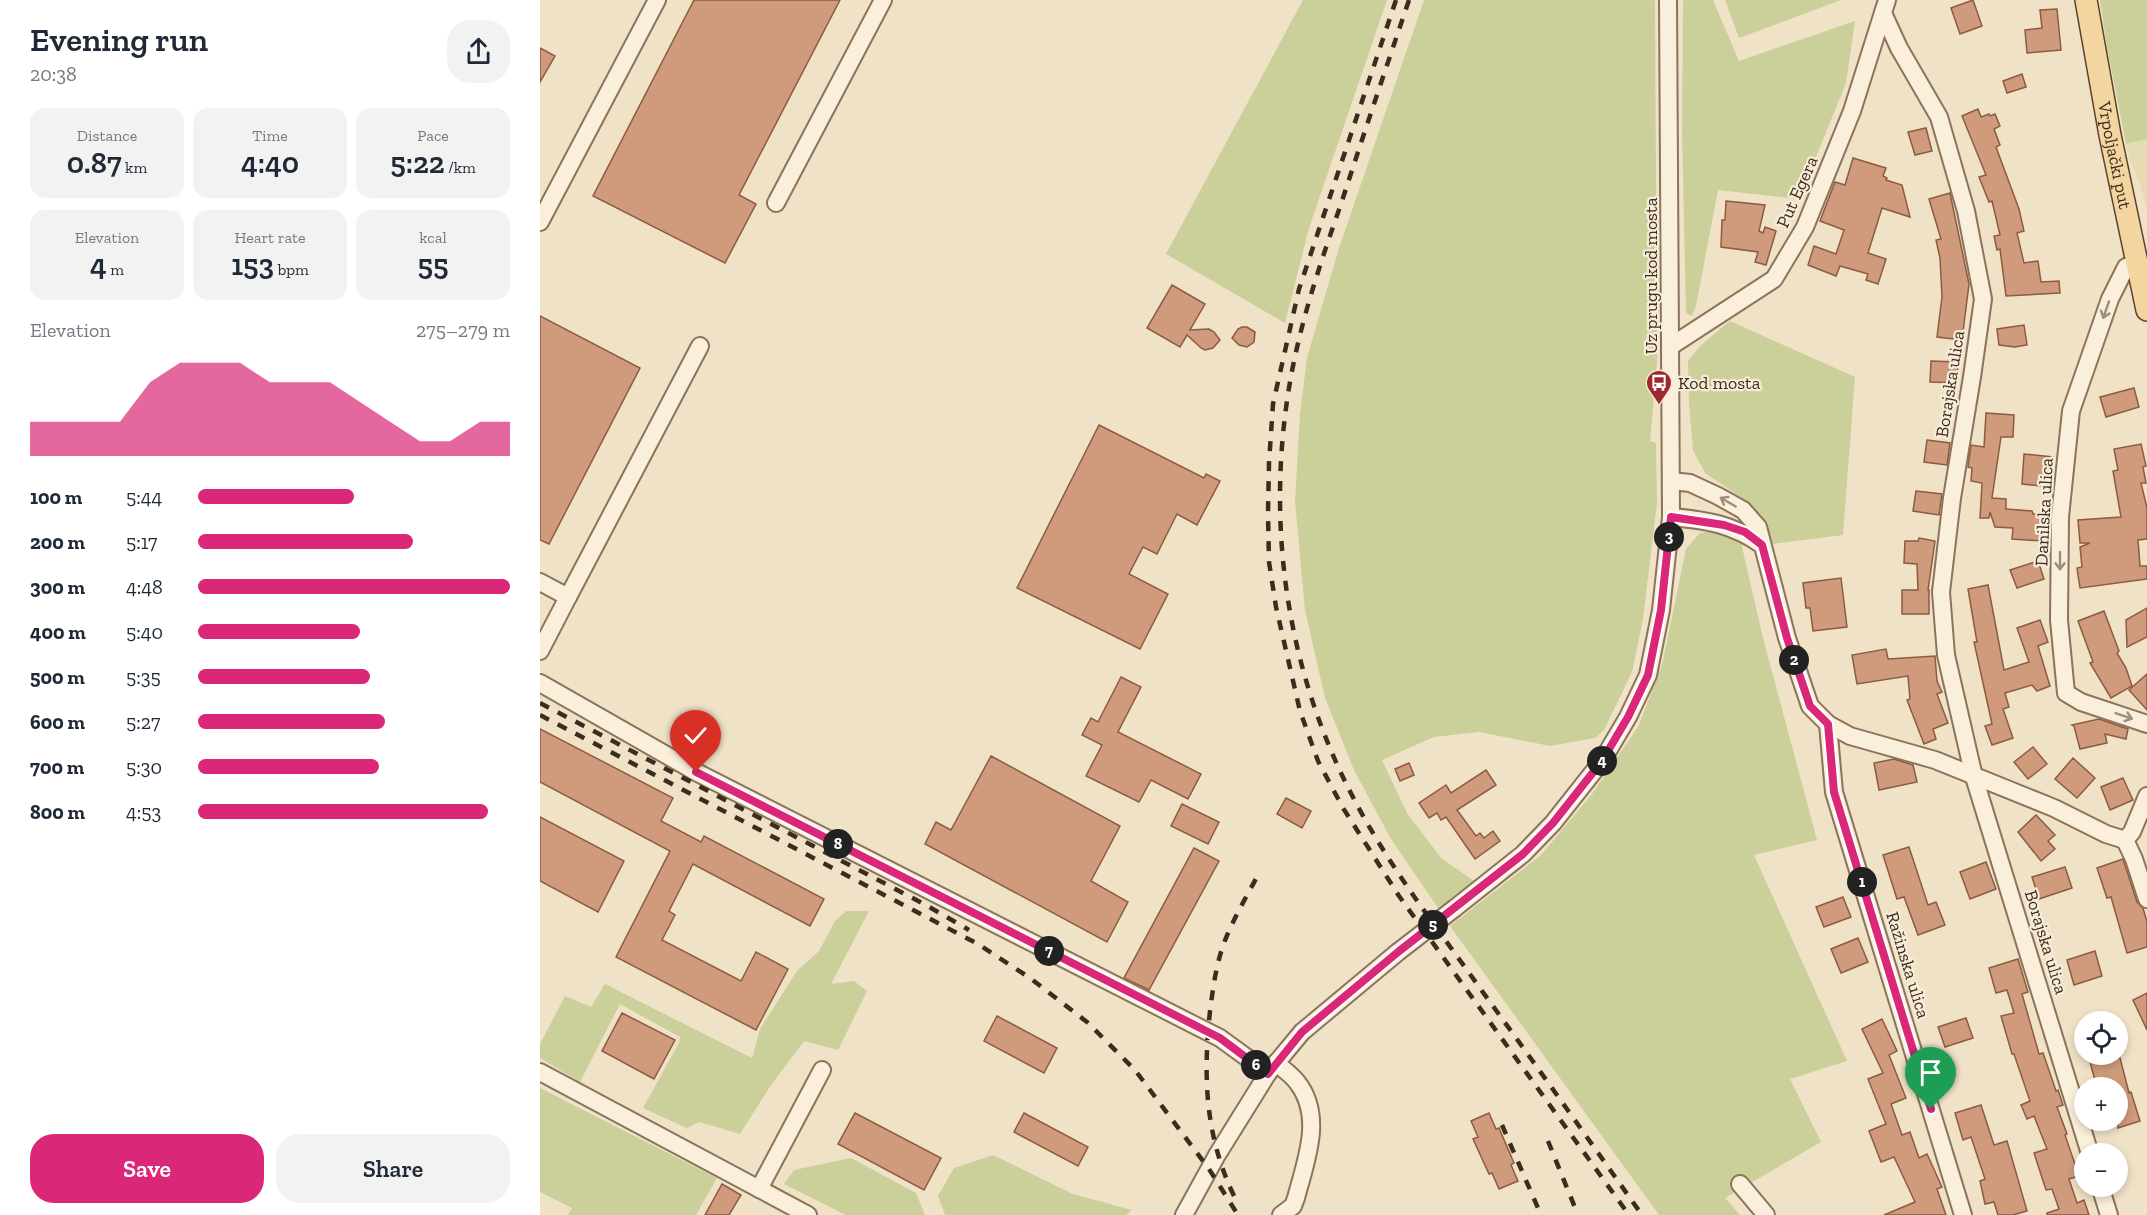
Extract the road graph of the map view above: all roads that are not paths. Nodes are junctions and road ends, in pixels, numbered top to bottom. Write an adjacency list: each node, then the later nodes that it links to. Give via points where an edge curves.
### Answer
1 (657, 0): 7 (street)
2 (883, 0): 6 (street)
3 (1668, 0): 11 (street, Uz prugu kod mosta)
4 (2086, 0): 8 (main road, Vrpoljački put)
5 (1885, 6): 11 (street, Put Egera, via 1852,111 1806,227 1774,279); 21 (street, Borajska ulica, via 1899,48 1939,117 1966,211 1983,300 1941,592 1946,655)
6 (776, 203)
7 (540, 222)
8 (2137, 263): 9 (main road, Vrpoljački put); 20 (street, Danilska ulica, one-way to 20, via 2121,274 2071,411 2060,517 2059,620 2066,693 2081,702)
9 (2147, 310)
10 (700, 346): 16 (street)
11 (1671, 346): 12 (street, Uz prugu kod mosta)
12 (1671, 481): 13 (street, Uz prugu kod mosta); 14 (street, one-way to 12, via 1758,527 1743,510 1690,483)
13 (1671, 517): 14 (street, via 1724,525 1745,532); 25 (street, Uz prugu kod mosta, bridge, via 1661,610 1648,675 1602,761 1523,854 1302,1032)
14 (1762, 545): 19 (street, via 1810,706)
15 (540, 582): 16 (street)
16 (568, 597): 17 (street)
17 (540, 651)
18 (540, 683): 25 (street, via 696,772)
19 (1828, 724): 21 (street, via 1850,736 1935,760); 36 (street, Ražinska ulica, via 1834,792)
20 (2147, 724)
21 (1974, 777): 23 (street); 28 (street, Borajska ulica)
22 (2147, 796): 23 (street)
23 (2125, 840): 24 (street)
24 (2147, 899)
25 (1272, 1068): 32 (street, Uz prugu kod mosta, via 1217,1155); 34 (street, via 1297,1081 1312,1113 1296,1198 1293,1206)
26 (822, 1070): 30 (street)
27 (540, 1072): 30 (street)
28 (2087, 1143)
29 (1740, 1184): 35 (street)
30 (759, 1189): 33 (street)
31 (2103, 1197): 37 (street)
32 (1191, 1213)
33 (808, 1215)
34 (1281, 1215)
35 (1766, 1215)
36 (1963, 1215)
37 (2109, 1215)

